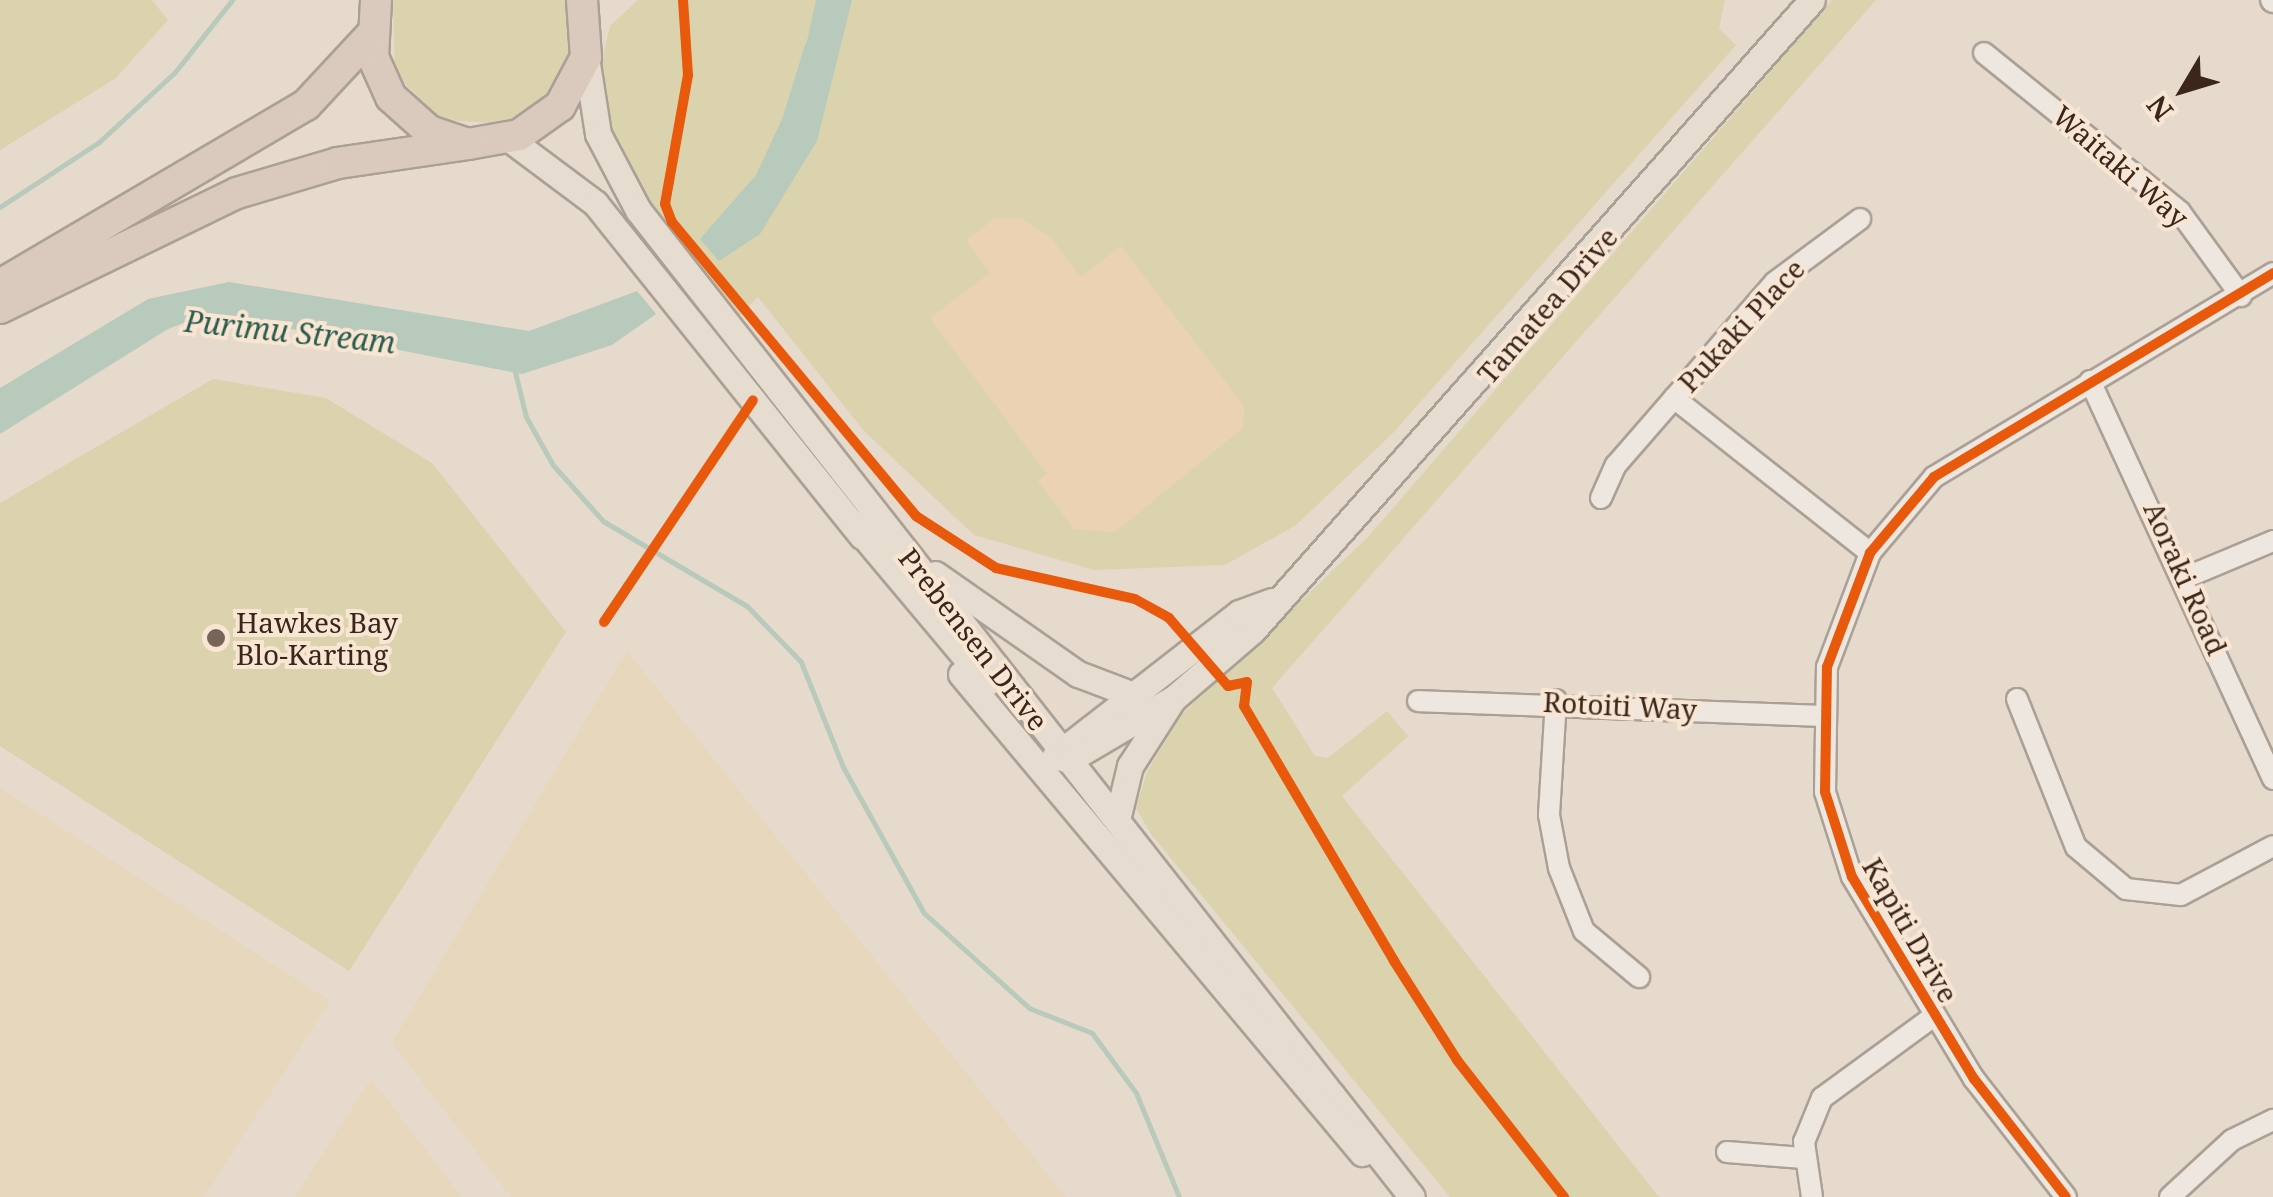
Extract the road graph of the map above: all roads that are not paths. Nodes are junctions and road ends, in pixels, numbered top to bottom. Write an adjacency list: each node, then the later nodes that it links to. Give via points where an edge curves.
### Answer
1 (608, 0): 4 (highway)
2 (1812, 0): 22 (main road, Tamatea Drive, via 1514,345)
3 (373, 12): 8 (highway, via 376,69 399,108); 11 (highway, via 306,106)
4 (585, 13): 6 (highway)
5 (1984, 53): 12 (street, Waitaki Way, via 2180,212)
6 (586, 56): 7 (highway, via 550,117); 18 (main road, Prebensen Drive, via 598,134 627,194)
7 (508, 138): 8 (highway); 17 (main road, Prebensen Drive, via 595,202)
8 (468, 144): 13 (highway, via 338,163 237,193)
9 (1860, 220): 15 (street, Pukaki Place, via 1793,264)
10 (2273, 273): 12 (street, Kapiti Drive)
11 (0, 285)
12 (2241, 296): 14 (street, Kapiti Drive)
13 (0, 308)
14 (2090, 382): 20 (street, Kapiti Drive, via 1970,447); 21 (street, Aoraki Road)
15 (1674, 398): 16 (street, Pukaki Place, via 1616,465); 20 (street, Pukaki Place)
16 (1601, 498)
17 (852, 522): 29 (main road, via 1026,730); 35 (main road, Prebensen Drive, via 1037,771)
18 (894, 537): 23 (main road, via 1014,631); 29 (main road, Prebensen Drive)
19 (2273, 541): 21 (street)
20 (1870, 553): 28 (street, Kapiti Drive, via 1834,637)
21 (2187, 576): 30 (street, Aoraki Road)
22 (1272, 601): 23 (main road, Tamatea Drive, via 1240,613); 24 (main road, Tamatea Drive, via 1253,630)
23 (1131, 694): 29 (main road, Tamatea Drive)
24 (1174, 698): 29 (main road, Tamatea Drive); 31 (main road, via 1130,766)
25 (2016, 699): 32 (street, via 2076,847 2126,889 2182,895)
26 (1556, 700): 27 (street, Rotoiti Way); 28 (street, Rotoiti Way); 33 (street, via 1548,815 1559,868 1584,931)
27 (1418, 701)
28 (1822, 716): 34 (street, Kapiti Drive, via 1835,837)
29 (1065, 756): 31 (main road, Prebensen Drive); 35 (main road, via 1069,782)
30 (2273, 779)
31 (1117, 820): 40 (main road, Prebensen Drive)
32 (2273, 846)
33 (1639, 977)
34 (1934, 1016): 38 (street, via 1836,1081 1810,1120); 42 (street, Kapiti Drive)
35 (1294, 1082): 39 (main road, Prebensen Drive)
36 (2273, 1120): 43 (street, via 2232,1140)
37 (1728, 1152): 38 (street)
38 (1804, 1158): 41 (street)
39 (1403, 1197)
40 (1412, 1197)
41 (1812, 1197)
42 (2066, 1197)
43 (2170, 1197)

